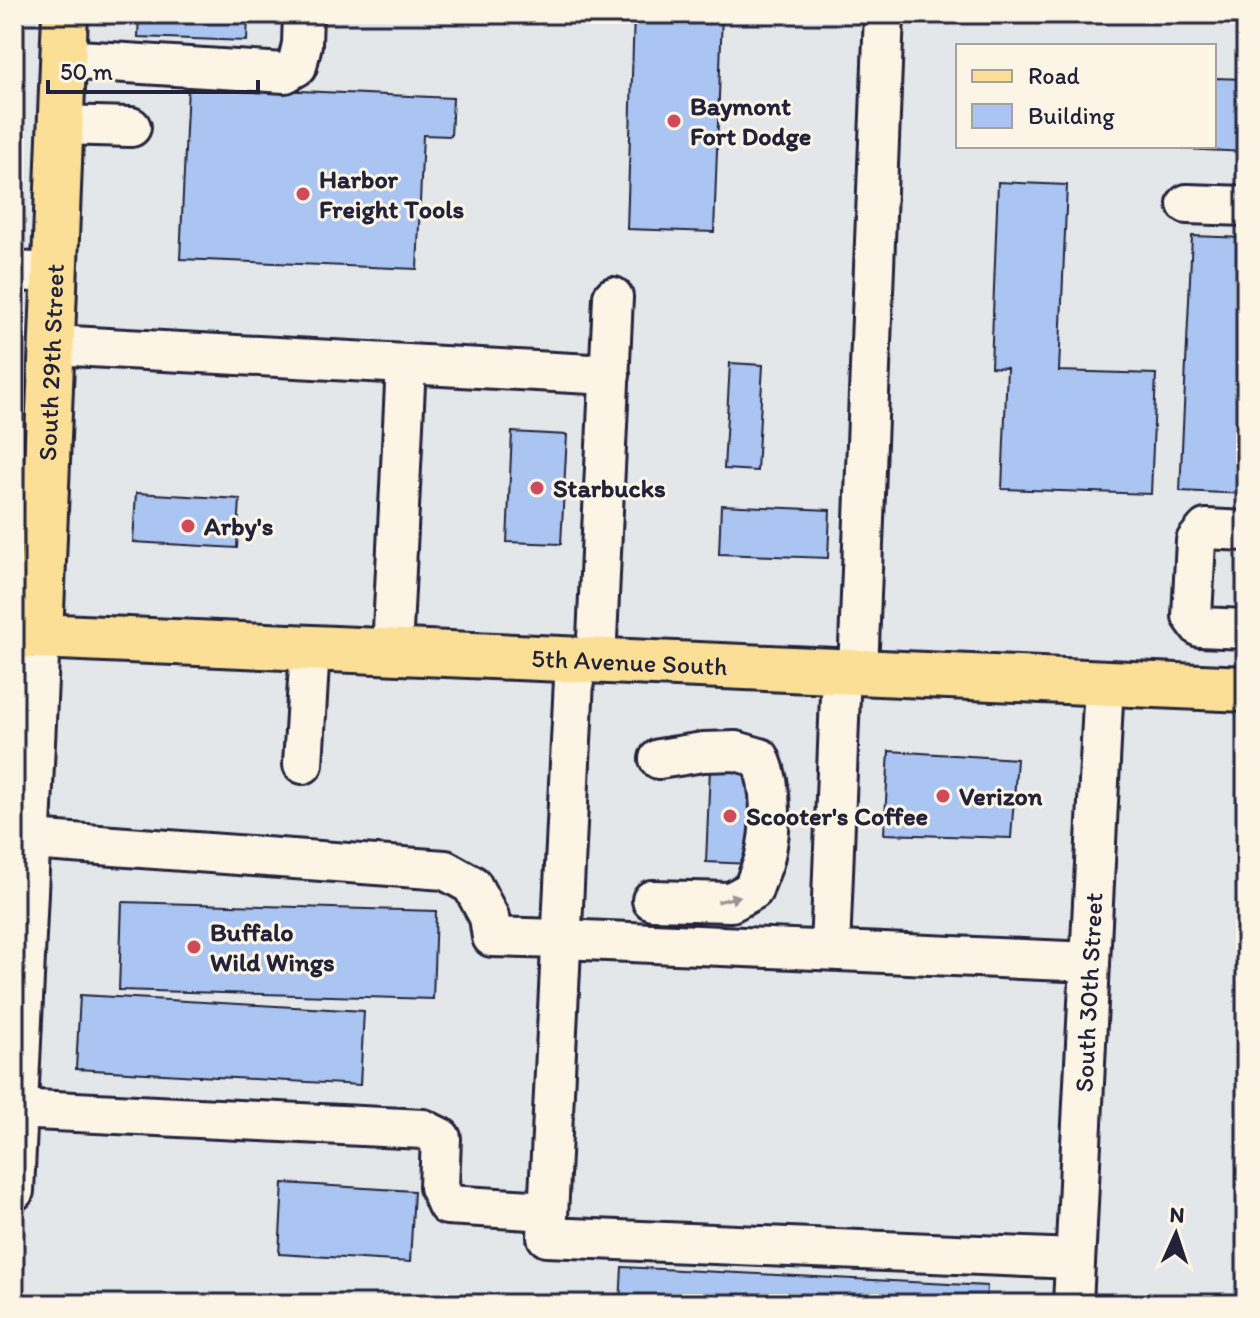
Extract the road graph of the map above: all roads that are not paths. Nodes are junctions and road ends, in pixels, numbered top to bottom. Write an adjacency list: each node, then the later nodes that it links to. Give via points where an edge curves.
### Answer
1 (65, 14): 4 (main road, South 29th Street)
2 (303, 14): 4 (street, via 297,66 285,73)
3 (884, 14): 20 (street)
4 (63, 59): 5 (main road, South 29th Street)
5 (60, 125): 6 (street); 9 (main road, South 29th Street)
6 (131, 127)
7 (1187, 204): 8 (street)
8 (1246, 206)
9 (35, 272): 11 (main road, South 29th Street)
10 (613, 297): 13 (street)
11 (53, 345): 12 (street); 16 (main road, South 29th Street)
12 (406, 364): 13 (street); 18 (street)
13 (610, 375): 19 (street)
14 (1246, 531): 15 (street, via 1206,529 1196,541 1192,616 1200,627)
15 (1246, 629)
16 (27, 635): 17 (main road, 5th Avenue South); 25 (street, South 29th Street)
17 (310, 648): 18 (main road, 5th Avenue South); 24 (street)
18 (392, 651): 19 (main road, 5th Avenue South)
19 (585, 659): 20 (main road, 5th Avenue South); 27 (street)
20 (850, 671): 21 (main road, 5th Avenue South); 28 (street)
21 (1104, 682): 22 (main road, 5th Avenue South); 29 (street, South 30th Street)
22 (1246, 689)
23 (659, 759): 26 (street, one-way to 23, via 731,902 753,890 770,820 760,758 736,751)
24 (303, 764)
25 (31, 840): 27 (street, via 445,870 472,885 489,917 492,937); 30 (street, South 29th Street)
26 (652, 900)
27 (561, 939): 28 (street); 32 (street)
28 (830, 950): 29 (street)
29 (1090, 962): 33 (street, South 30th Street)
30 (16, 1109): 31 (street, South 29th Street); 32 (street, via 423,1129 441,1138 439,1187 447,1205)
31 (14, 1191)
32 (548, 1211): 33 (street, via 547,1237)
33 (1075, 1259): 34 (street, South 30th Street)
34 (1073, 1304)

